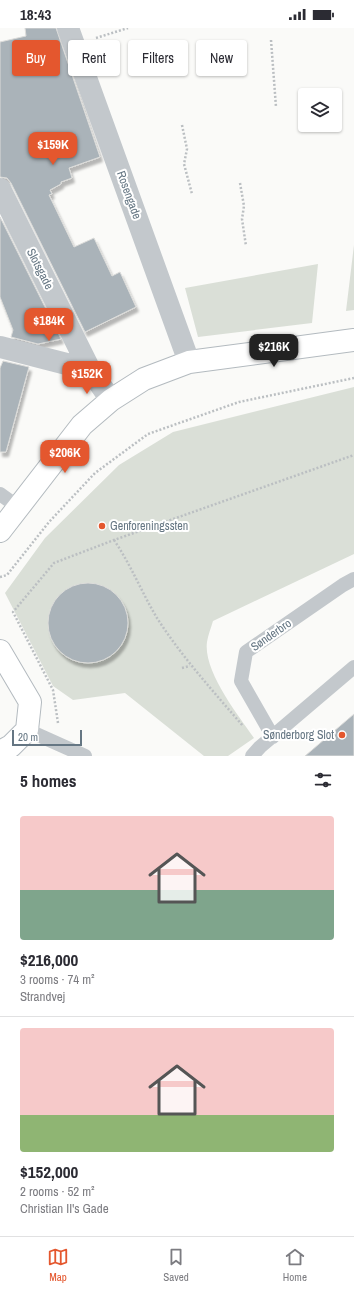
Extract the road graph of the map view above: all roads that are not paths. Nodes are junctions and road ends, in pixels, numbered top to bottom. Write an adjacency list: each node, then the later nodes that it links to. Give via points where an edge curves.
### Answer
1 (71, 36): 5 (street, Rosengade)
2 (0, 189): 6 (street, Slotsgade)
3 (354, 340): 5 (street)
4 (0, 347): 6 (street)
5 (189, 362): 7 (street, via 144,379)
6 (90, 370): 7 (street, Slotsgade)
7 (111, 400): 9 (street, via 82,425)
8 (0, 494): 9 (lane)
9 (18, 507): 10 (street)
10 (0, 531)
11 (354, 579): 15 (lane, Sønderbro, via 246,652 240,681)
12 (0, 651): 14 (street, via 30,702)
13 (354, 666): 15 (lane)
14 (28, 730): 17 (street, via 11,746); 18 (lane)
15 (273, 737): 16 (lane)
16 (256, 751)
17 (0, 752)
18 (85, 756)

